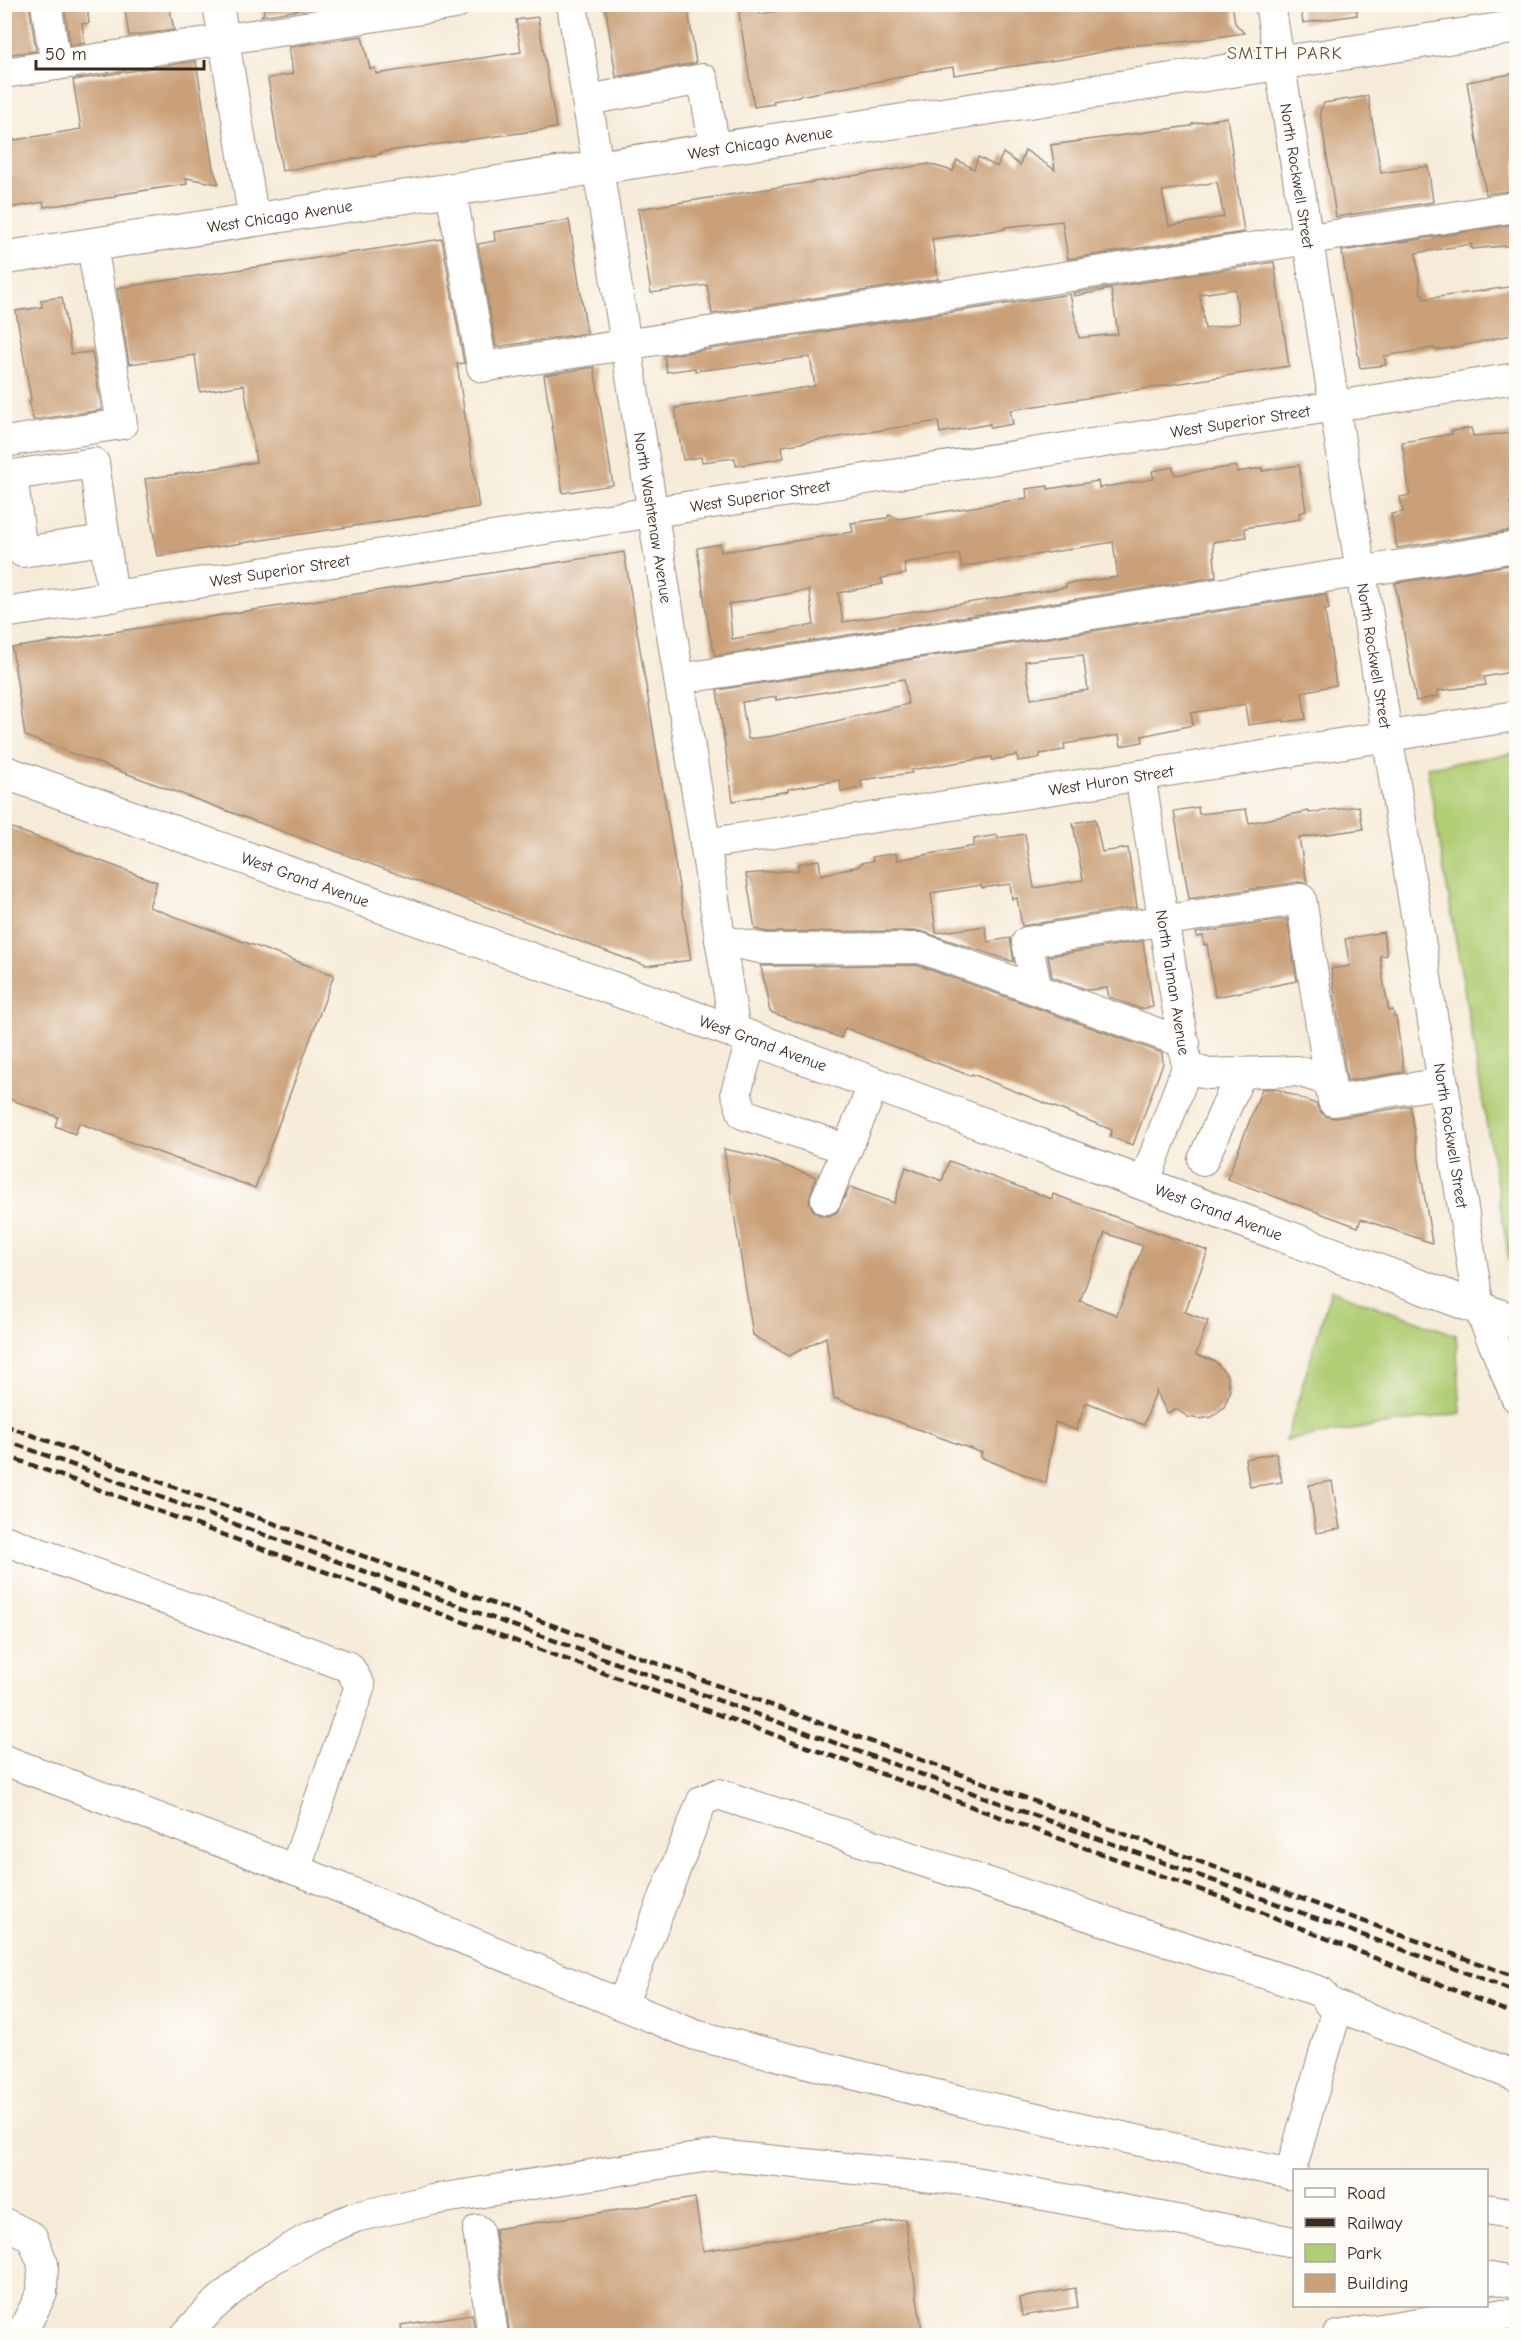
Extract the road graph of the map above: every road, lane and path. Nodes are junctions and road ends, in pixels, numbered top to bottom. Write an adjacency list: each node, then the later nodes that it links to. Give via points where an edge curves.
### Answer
1 (46, 4): 10 (street)
2 (218, 4): 8 (street)
3 (455, 4): 6 (street)
4 (572, 4): 12 (street, North Washtenaw Avenue)
5 (1270, 4): 9 (street, North Rockwell Street)
6 (396, 9): 8 (street)
7 (1516, 27): 9 (main road, West Chicago Avenue)
8 (224, 40): 10 (street); 17 (street)
9 (1279, 64): 13 (main road, West Chicago Avenue); 18 (street, North Rockwell Street)
10 (56, 65): 11 (street)
11 (4, 73)
12 (587, 99): 13 (street, via 703,79); 14 (street, North Washtenaw Avenue)
13 (715, 150): 14 (main road, West Chicago Avenue)
14 (598, 168): 15 (main road, West Chicago Avenue); 21 (street, North Washtenaw Avenue)
15 (450, 190): 17 (main road, West Chicago Avenue); 21 (street, via 482,368)
16 (1516, 207): 18 (street)
17 (254, 221): 19 (main road, West Chicago Avenue)
18 (1307, 239): 21 (street); 23 (street, North Rockwell Street)
19 (92, 245): 20 (main road, West Chicago Avenue); 24 (street, via 122,424)
20 (4, 258)
21 (626, 345): 25 (street, North Washtenaw Avenue)
22 (1516, 378): 23 (street, West Superior Street)
23 (1334, 406): 25 (street, West Superior Street); 28 (street, North Rockwell Street)
24 (4, 442)
25 (652, 513): 29 (street, West Superior Street); 31 (street, North Washtenaw Avenue)
26 (104, 540): 29 (street)
27 (1516, 547): 28 (street)
28 (1361, 572): 31 (street); 33 (street, North Rockwell Street)
29 (113, 597): 30 (street, West Superior Street)
30 (4, 613)
31 (679, 679): 36 (street, North Washtenaw Avenue)
32 (1516, 716): 33 (street, West Huron Street)
33 (1387, 736): 35 (street, West Huron Street); 44 (street, North Rockwell Street)
34 (4, 772): 40 (main road, West Grand Avenue)
35 (1140, 775): 36 (street, West Huron Street); 37 (street, North Talman Avenue)
36 (705, 844): 38 (street, North Washtenaw Avenue)
37 (1164, 921): 39 (street, via 1028,942); 41 (street, North Talman Avenue); 43 (street, via 1302,899)
38 (720, 939): 39 (street, via 765,950 920,948); 40 (street, North Washtenaw Avenue)
39 (1037, 990): 41 (street)
40 (743, 1035): 45 (main road, West Grand Avenue); 46 (street, via 736,1092 743,1114)
41 (1186, 1055): 42 (street, via 1208,1074); 48 (street, North Talman Avenue)
42 (1241, 1073): 43 (street, via 1297,1071); 47 (street)
43 (1330, 1081): 44 (street, via 1333,1101)
44 (1442, 1083): 50 (street, North Rockwell Street)
45 (874, 1084): 48 (main road, West Grand Avenue); 49 (street)
46 (829, 1143)
47 (1203, 1160)
48 (1144, 1184): 50 (main road, West Grand Avenue)
49 (826, 1199)
50 (1479, 1308): 51 (main road, West Grand Avenue); 52 (street, North Rockwell Street)
51 (1516, 1322)
52 (1516, 1398)
53 (4, 1540): 55 (street, via 349,1667 360,1686)
54 (4, 1760): 55 (street)
55 (295, 1869): 57 (street)
56 (1329, 2003): 57 (street, via 1321,1992 718,1794 702,1801); 58 (street); 59 (street, via 1336,2012)
57 (622, 2005): 60 (street, via 694,2035 969,2103)
58 (1516, 2076)
59 (1294, 2169)
60 (1292, 2175)
61 (1488, 2209): 62 (street)
62 (1516, 2214)
63 (4, 2223): 69 (street, via 32,2237 43,2264 42,2293)
64 (478, 2230): 71 (street)
65 (1293, 2242): 70 (street, via 964,2180 716,2155 432,2200 355,2217 257,2268)
66 (1488, 2277): 67 (street)
67 (1516, 2283)
68 (1516, 2315): 72 (street, via 1468,2315)
69 (20, 2336)
70 (185, 2336)
71 (493, 2336)
72 (1336, 2336)

